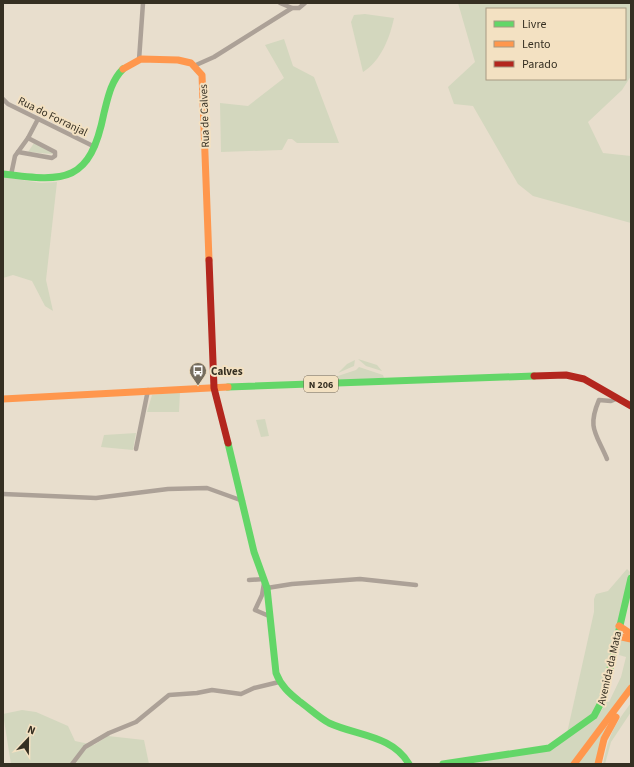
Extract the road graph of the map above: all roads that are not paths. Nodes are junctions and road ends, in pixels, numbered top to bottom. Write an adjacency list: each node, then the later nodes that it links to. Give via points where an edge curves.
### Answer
1 (143, 3): 5 (street)
2 (280, 3): 4 (street)
3 (305, 3): 4 (street, via 299,8)
4 (292, 8): 6 (street)
5 (139, 60): 6 (main road, via 185,60); 10 (main road, via 120,71 115,80)
6 (196, 65): 14 (main road, Rua de Calves, via 202,75)
7 (3, 99): 8 (street, Rua do Forranjal)
8 (38, 119): 9 (street); 10 (street, Rua do Forranjal)
9 (28, 138): 11 (street); 11 (street, via 55,152 55,156 52,158)
10 (95, 147): 13 (main road, via 70,174 55,180)
11 (18, 152): 13 (street)
12 (3, 174): 13 (main road)
13 (12, 175)
14 (214, 388): 15 (main road, N 206); 17 (main road, N 206, via 566,375 581,376); 22 (main road, Rua de Calves)
15 (148, 390): 16 (main road, N 206); 19 (street)
16 (3, 399)
17 (616, 399): 18 (main road, N 206); 20 (street, via 599,400 592,416 596,437)
18 (631, 406)
19 (136, 449)
20 (607, 459)
21 (3, 494): 22 (street, via 96,498 168,489 207,488)
22 (243, 501): 25 (main road, Rua de Calves, via 254,552)
23 (631, 578): 28 (main road, Avenida da Mata)
24 (250, 580): 25 (street)
25 (265, 583): 26 (street, via 292,584 360,579); 27 (main road, Rua de Calves); 27 (street, via 255,610)
26 (416, 585)
27 (270, 616): 32 (main road, Rua de Calves)
28 (619, 626): 29 (main road); 30 (main road, Avenida da Mata)
29 (631, 634)
30 (617, 636): 31 (main road); 37 (main road, Avenida da Mata, via 598,711 558,743 549,748)
31 (631, 639)
32 (279, 682): 35 (street, via 241,694 212,690 169,695 136,722 109,733 85,747); 36 (main road, via 326,722 382,741 403,754)
33 (631, 688): 38 (main road)
34 (631, 697): 39 (main road, via 608,729)
35 (72, 764)
36 (409, 764)
37 (443, 764)
38 (574, 764)
39 (598, 764)

